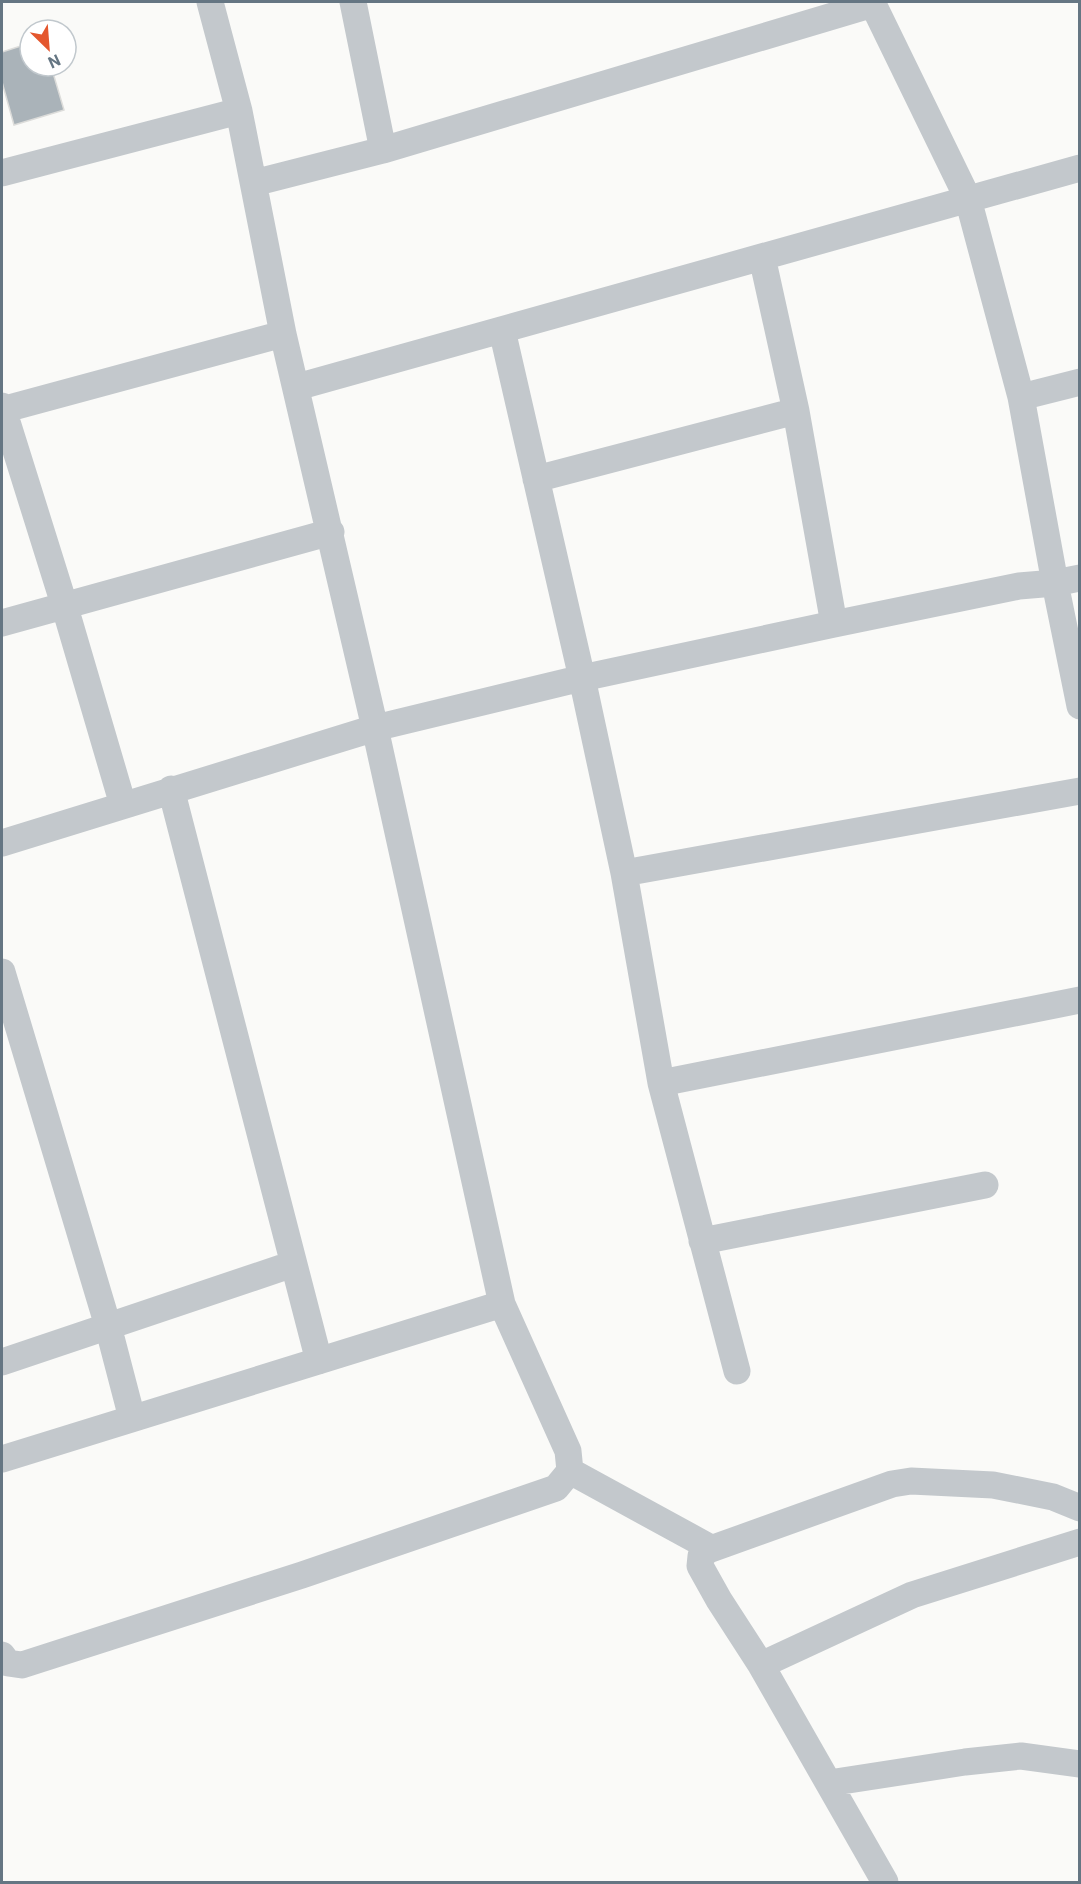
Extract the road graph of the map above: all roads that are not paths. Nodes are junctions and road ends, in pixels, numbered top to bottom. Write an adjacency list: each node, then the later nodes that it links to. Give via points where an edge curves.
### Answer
1 (210, 2): 4 (street)
2 (352, 2): 5 (street)
3 (872, 3): 5 (street); 9 (street)
4 (239, 111): 7 (street); 8 (street)
5 (383, 150): 8 (street)
6 (1080, 168): 9 (street)
7 (2, 173)
8 (254, 183): 12 (street)
9 (968, 199): 10 (street); 15 (street)
10 (762, 257): 11 (street); 17 (street)
11 (502, 330): 14 (street); 18 (street)
12 (284, 334): 14 (street); 16 (street)
13 (1080, 382): 15 (street)
14 (297, 387): 19 (street)
15 (1021, 397): 20 (street)
16 (2, 408): 21 (street)
17 (796, 411): 18 (street); 23 (street)
18 (536, 479): 24 (street)
19 (331, 532): 21 (street); 26 (street)
20 (1067, 580): 23 (street, via 1019,586); 25 (street)
21 (64, 604): 22 (street); 29 (street)
22 (2, 622)
23 (834, 624): 24 (street)
24 (582, 678): 26 (street); 31 (street)
25 (1080, 706)
26 (375, 728): 27 (street); 39 (street)
27 (171, 789): 29 (street); 38 (street)
28 (1080, 791): 31 (street)
29 (123, 805): 30 (street)
30 (2, 843)
31 (624, 873): 35 (street)
32 (2, 972): 34 (street)
33 (1080, 1000): 35 (street)
34 (8, 1018): 40 (street)
35 (661, 1083): 37 (street)
36 (985, 1185): 37 (street)
37 (702, 1241): 43 (street)
38 (293, 1264): 40 (street); 41 (street)
39 (502, 1304): 41 (street); 46 (street, via 568,1451)
40 (108, 1326): 42 (street); 44 (street)
41 (319, 1361): 44 (street)
42 (2, 1362)
43 (737, 1371)
44 (132, 1418): 45 (street)
45 (2, 1460)
46 (570, 1471): 49 (street, via 709,1547); 50 (street, via 556,1488 280,1582 22,1665 8,1663)
47 (1080, 1508): 49 (street, via 1053,1497 993,1485 911,1481 892,1484)
48 (1080, 1542): 51 (street, via 912,1595)
49 (708, 1550): 51 (street, via 701,1556 700,1566)
50 (2, 1655)
51 (761, 1665): 53 (street)
52 (1080, 1764): 53 (street, via 1021,1756)
53 (829, 1783): 54 (street)
54 (885, 1882)

